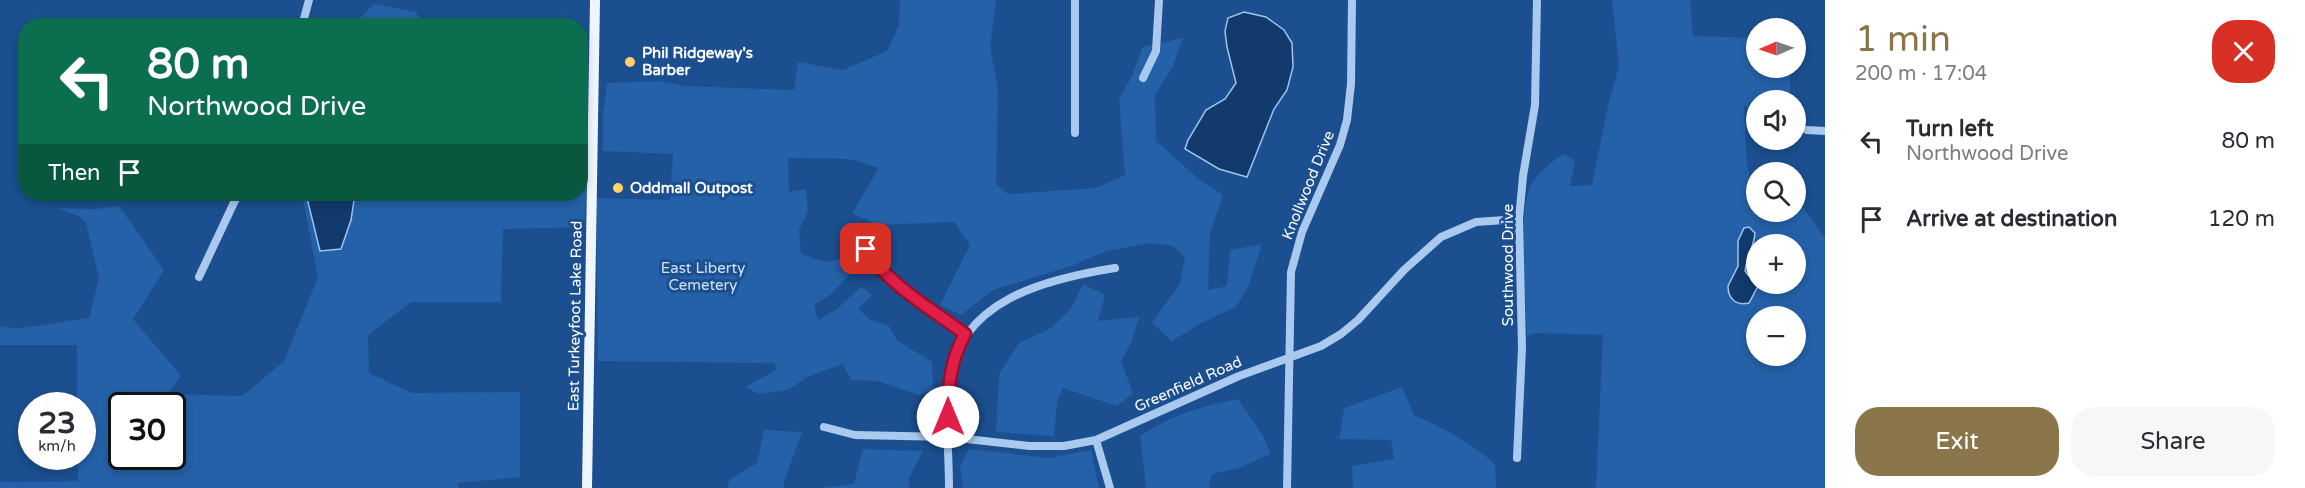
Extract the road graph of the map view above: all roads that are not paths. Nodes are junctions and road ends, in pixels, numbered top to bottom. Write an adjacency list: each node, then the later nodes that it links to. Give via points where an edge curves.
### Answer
1 (309, 0): 7 (street)
2 (595, 0): 23 (main road, East Turkeyfoot Lake Road)
3 (1075, 0): 11 (street)
4 (1159, 0): 8 (street, via 1156,51)
5 (1352, 0): 18 (street, Knollwood Drive, via 1352,84 1347,120 1295,252 1290,282)
6 (1537, 0): 13 (street, Southwood Drive, via 1535,105)
7 (304, 18)
8 (1143, 78)
9 (1807, 130): 10 (street)
10 (1825, 131)
11 (1075, 133)
12 (234, 201): 16 (street)
13 (1519, 219): 18 (street, Greenfield Road, via 1476,222 1441,237 1341,334 1309,352); 22 (street, Southwood Drive, via 1524,418)
14 (858, 237): 17 (street, via 873,262 889,277)
15 (1115, 268): 17 (street, via 1026,292 990,309)
16 (199, 277)
17 (965, 334): 20 (street, via 949,381)
18 (1288, 358): 21 (street, Greenfield Road, via 1179,401); 26 (street, Knollwood Drive)
19 (824, 427): 20 (street, Greenfield Road, via 855,435)
20 (949, 437): 21 (street, Greenfield Road, via 1049,447); 24 (street)
21 (1096, 440): 25 (street)
22 (1517, 458)
23 (587, 488)
24 (949, 488)
25 (1110, 488)
26 (1287, 488)

